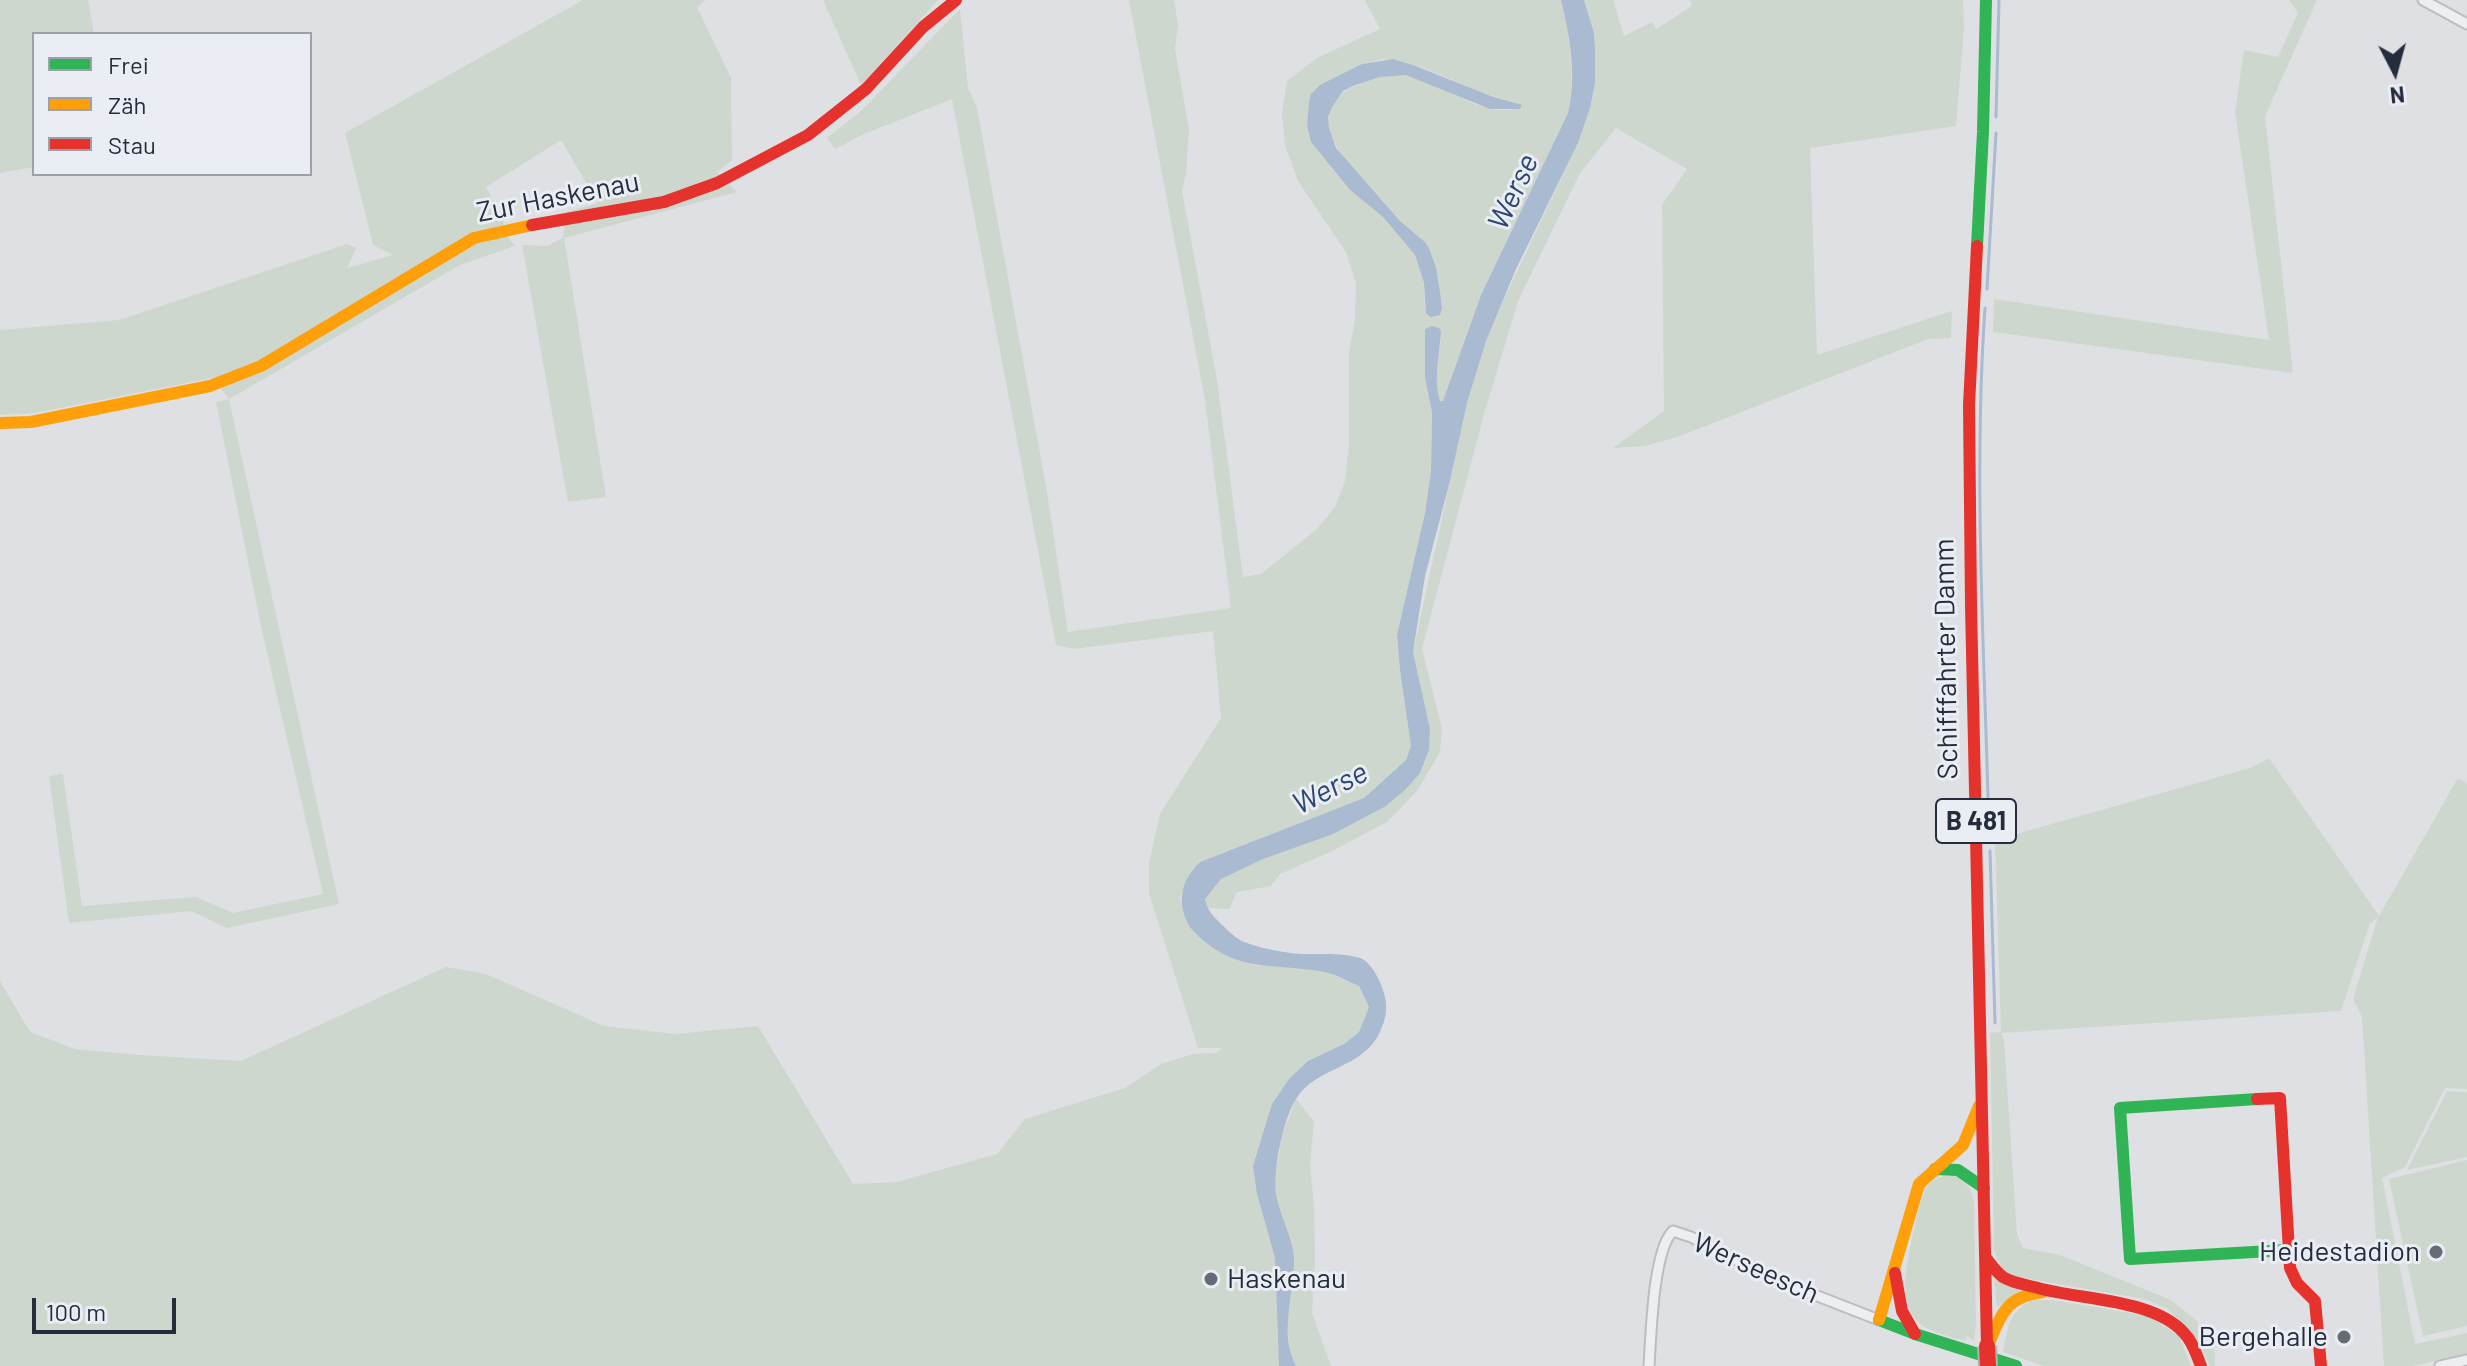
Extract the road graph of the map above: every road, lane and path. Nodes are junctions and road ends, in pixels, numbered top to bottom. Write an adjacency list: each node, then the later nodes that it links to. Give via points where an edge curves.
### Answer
1 (956, 0): 5 (main road, Zur Haskenau, via 923,27 866,89 808,135 717,183 664,202 474,238 261,366 210,386 31,422)
2 (1986, 0): 6 (main road, Schifffahrter Damm / B 481, via 1969,394)
3 (2423, 0): 4 (street)
4 (2467, 24)
5 (0, 423)
6 (1982, 1097): 7 (main road, B 481, via 1963,1145); 8 (main road, Schifffahrter Damm / B 481)
7 (1935, 1169): 8 (main road, via 1958,1170); 11 (main road, B 481, via 1919,1184)
8 (1984, 1188): 10 (main road, Schifffahrter Damm / B 481)
9 (2289, 1250): 9 (main road, via 2280,1098 2120,1108 2130,1259); 21 (main road, via 2292,1276 2315,1301)
10 (1986, 1258): 12 (main road, B 481, via 2003,1277); 15 (main road, Schifffahrter Damm / B 481)
11 (1895, 1271): 13 (main road, B 481); 14 (main road, B 481, via 1902,1311)
12 (2052, 1292): 15 (main road, B 481, via 2020,1296 2009,1303); 20 (main road, B 481, via 2164,1316 2192,1343)
13 (1879, 1320): 14 (main road); 17 (street, Werseesch, via 1673,1231 1661,1252)
14 (1915, 1334): 19 (main road)
15 (1987, 1346): 18 (main road, Schifffahrter Damm / B 481, bridge)
16 (2467, 1360): 22 (street)
17 (1649, 1366)
18 (1988, 1366)
19 (2016, 1366)
20 (2201, 1366)
21 (2321, 1366)
22 (2440, 1366)

